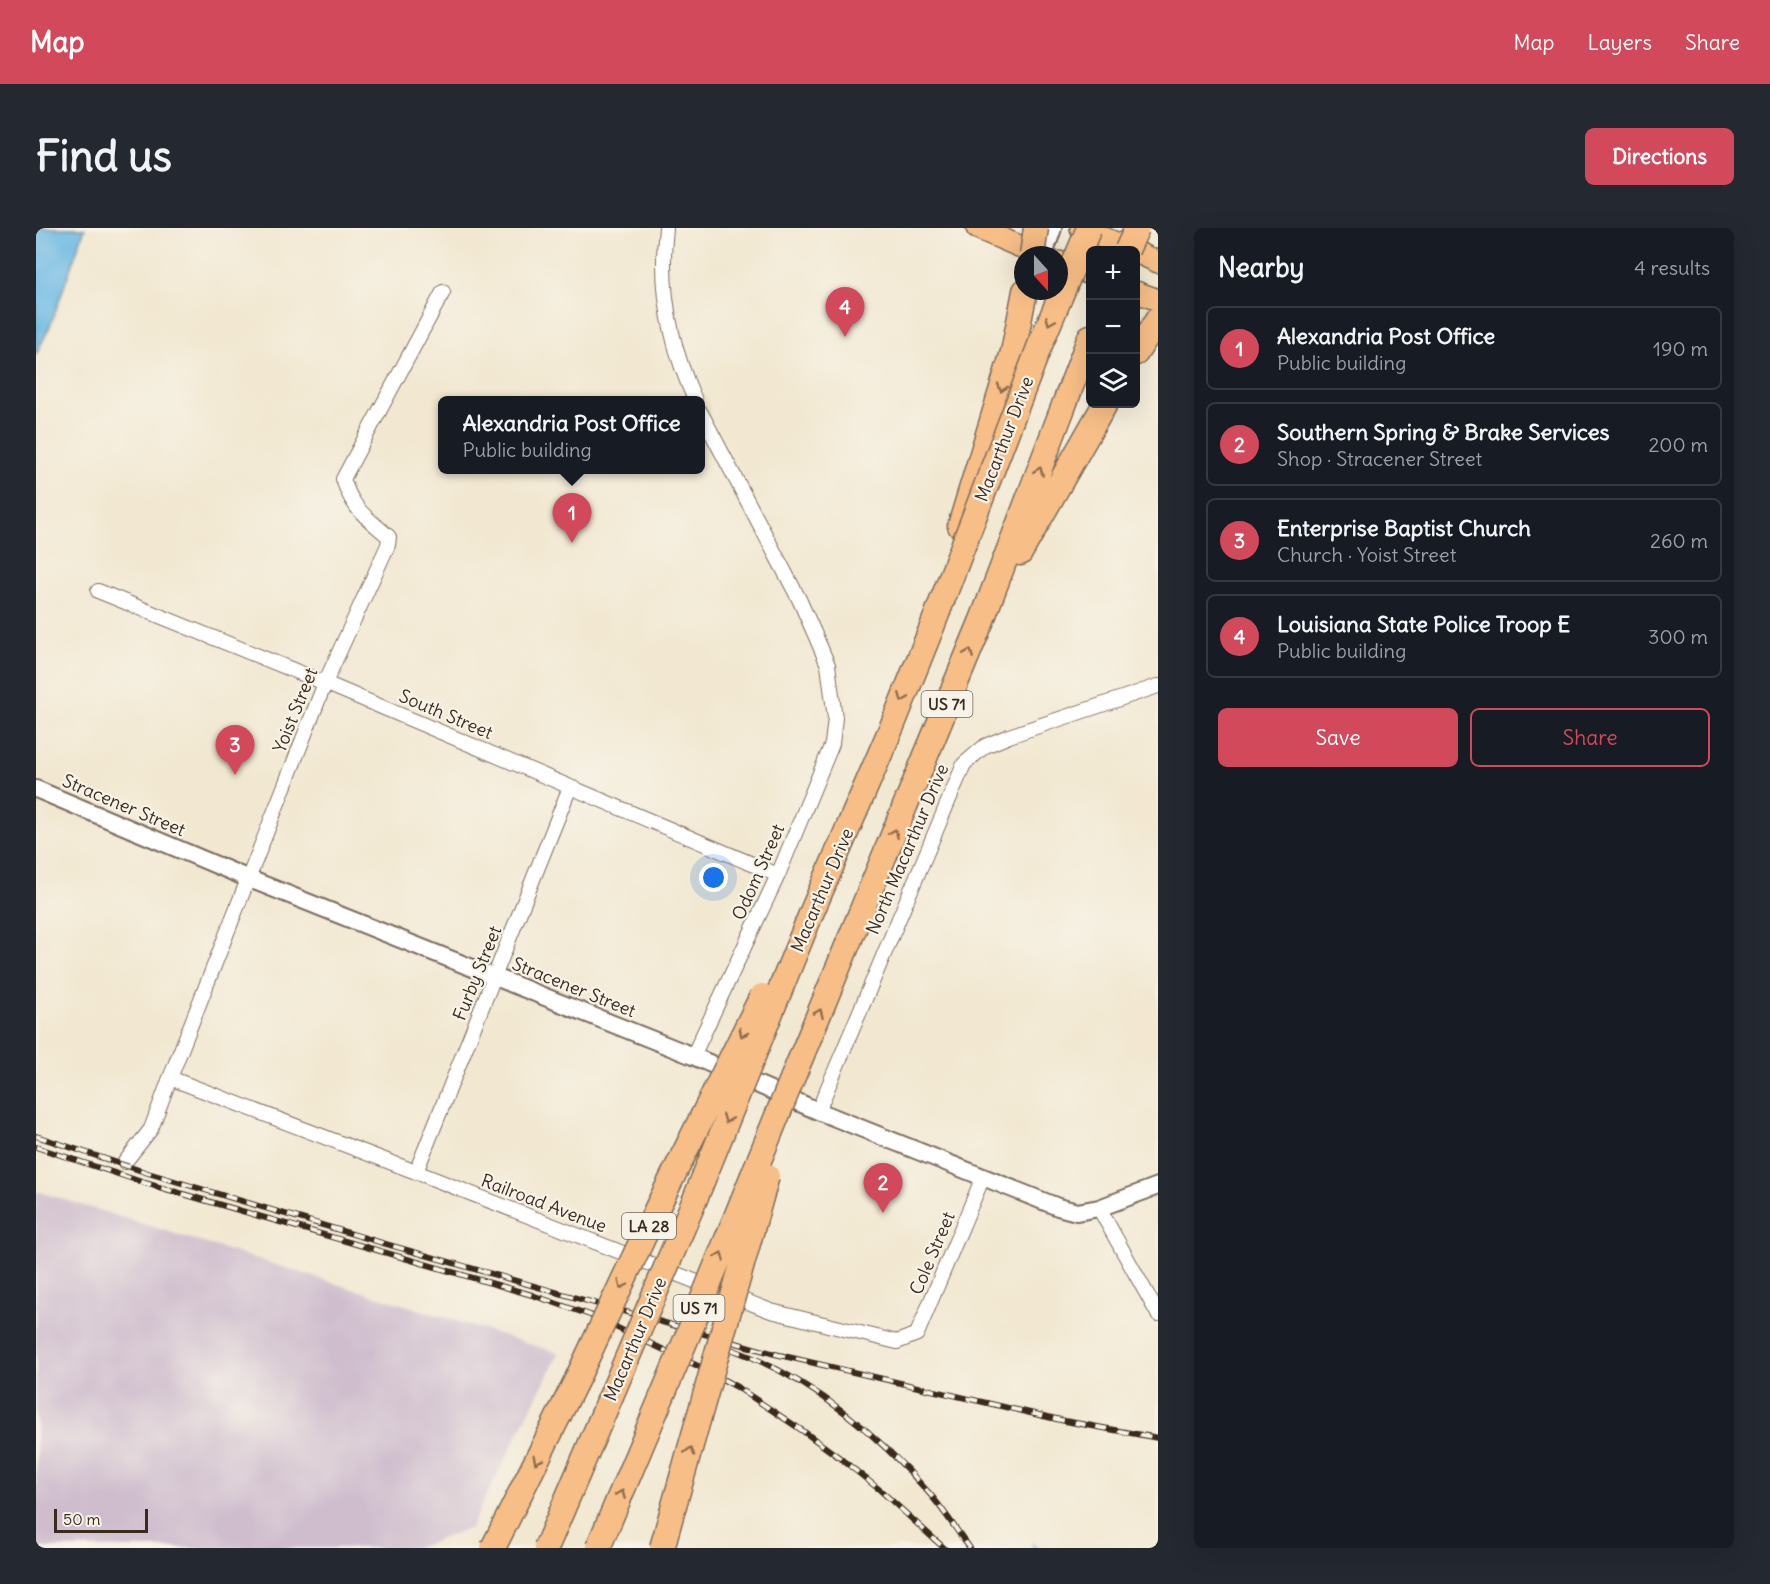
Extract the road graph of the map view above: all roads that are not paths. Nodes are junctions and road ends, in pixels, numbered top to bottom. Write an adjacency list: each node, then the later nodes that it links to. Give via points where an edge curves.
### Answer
1 (666, 228): 22 (street, via 666,308 681,369)
2 (977, 228): 8 (main road)
3 (1036, 228): 9 (highway, bridge)
4 (1053, 228): 10 (street)
5 (1081, 228): 11 (main road)
6 (1089, 228): 27 (highway, Macarthur Drive / US 71, one-way to 27, bridge)
7 (1137, 228): 12 (highway, bridge)
8 (1020, 246)
9 (1033, 246)
10 (1046, 246)
11 (1122, 246)
12 (1129, 246)
13 (1140, 254): 14 (main road)
14 (1158, 262)
15 (1068, 265): 16 (main road)
16 (1086, 272)
17 (443, 292): 28 (street, Yoist Street, via 343,479 357,510 389,537)
18 (1023, 300): 27 (highway, one-way to 27, bridge, via 1013,352)
19 (1153, 300): 20 (highway)
20 (1140, 341)
21 (1086, 347): 26 (highway, US 71, one-way to 21)
22 (693, 396)
23 (1103, 408): 26 (highway)
24 (705, 421): 32 (street, Odom Street, via 800,599 828,665 833,696 832,744)
25 (98, 591): 28 (street, South Street)
26 (982, 620): 37 (highway, US 71, one-way to 26)
27 (932, 627): 34 (highway, Macarthur Drive / US 71, one-way to 34, bridge)
28 (325, 683): 30 (street, South Street); 33 (street, Yoist Street)
29 (1158, 686): 39 (street, North Macarthur Drive, via 1009,736 985,746 964,764)
30 (570, 787): 32 (street, South Street); 35 (street, Furby Street)
31 (36, 789): 33 (street, Stracener Street)
32 (778, 875): 36 (street, Odom Street)
33 (248, 878): 35 (street, Stracener Street); 38 (street, Yoist Street)
34 (813, 909): 47 (highway, LA 28, one-way to 47, bridge, via 766,987); 48 (highway, Macarthur Drive / US 71, one-way to 48, bridge, via 693,1204)
35 (496, 976): 36 (street, Stracener Street); 41 (street, Furby Street)
36 (693, 1056): 39 (street, Stracener Street)
37 (797, 1067): 49 (highway, US 71, one-way to 37, bridge); 50 (highway, one-way to 37, bridge)
38 (170, 1078): 40 (street, Yoist Street, via 151,1130); 41 (street, Railroad Avenue)
39 (818, 1111): 42 (street, Stracener Street)
40 (125, 1162)
41 (416, 1172): 46 (street, Railroad Avenue, via 771,1311 897,1342)
42 (983, 1177): 44 (street, Stracener Street, via 1058,1207 1077,1212); 46 (street, Cole Street, via 917,1334)
43 (1158, 1186): 44 (street, Stracener Street)
44 (1099, 1208): 45 (street)
45 (1158, 1314)
46 (909, 1338)
47 (493, 1548)
48 (546, 1548)
49 (598, 1548)
50 (662, 1548)

